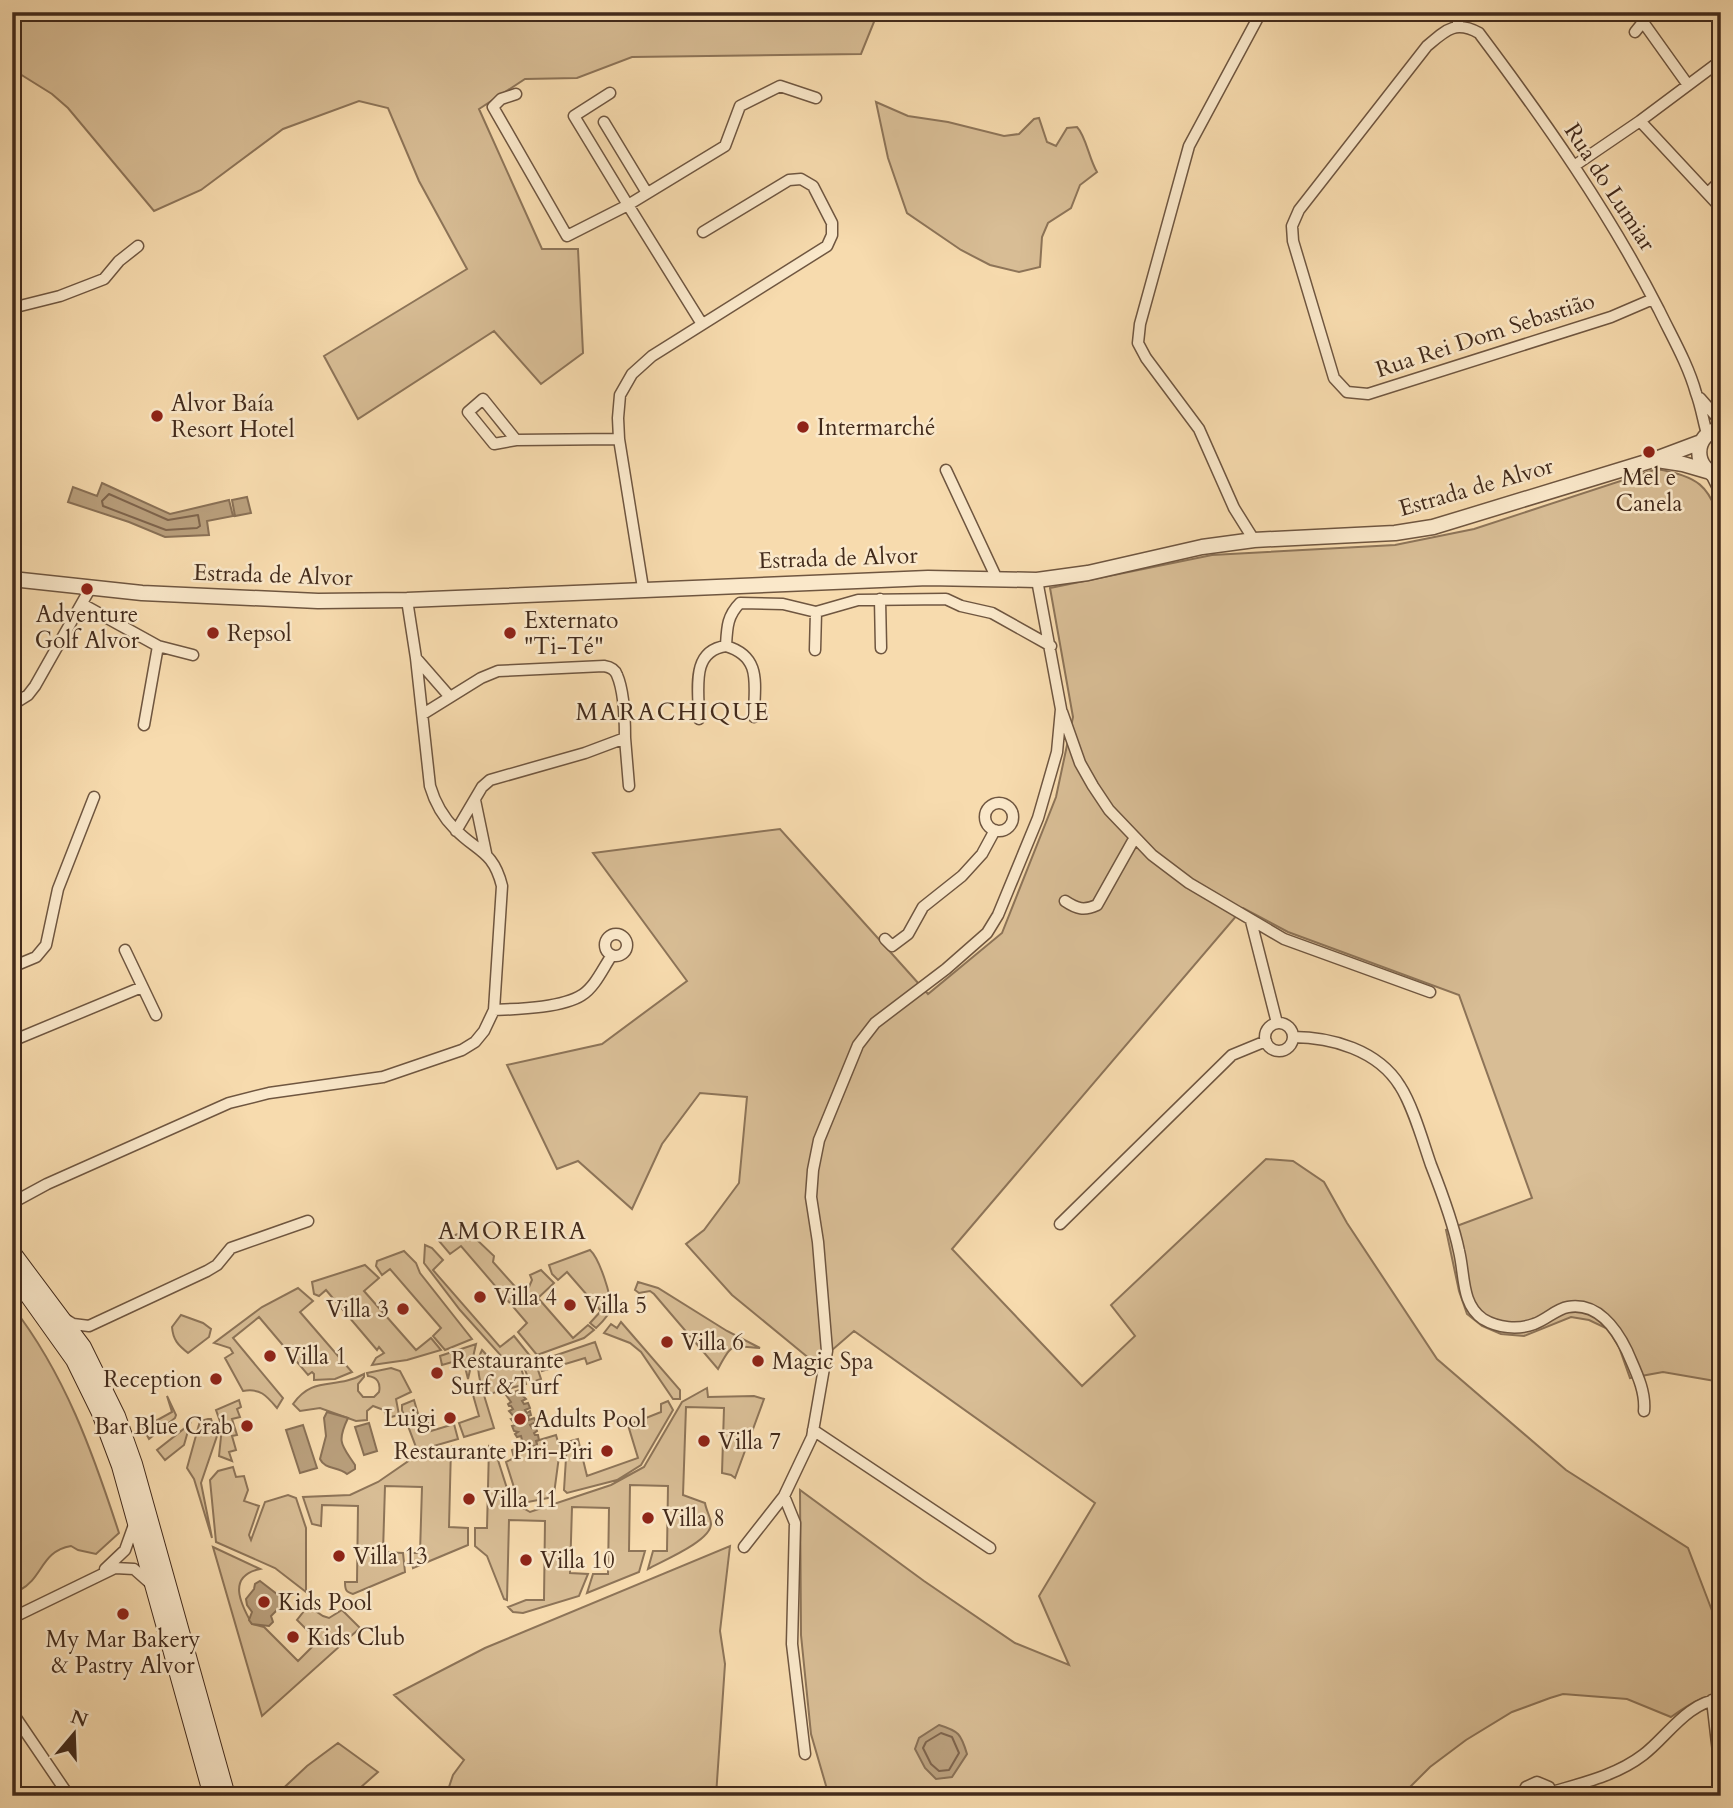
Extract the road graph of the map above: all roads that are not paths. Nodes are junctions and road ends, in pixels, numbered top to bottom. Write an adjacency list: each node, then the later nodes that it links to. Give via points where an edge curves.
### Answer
1 (1261, 12): 33 (street, via 1189,146 1140,324 1139,343 1199,429 1234,508)
2 (1457, 12): 3 (street)
3 (1459, 27): 12 (street, Rua do Lumiar, via 1479,33); 20 (street, Rua Rei Dom Sebastião, via 1434,40 1408,67 1299,210 1292,226 1300,269 1334,378 1347,392 1368,394 1611,317)
4 (1635, 32): 6 (street, via 1643,22)
5 (1719, 62): 6 (street)
6 (1688, 85): 10 (street)
7 (610, 93): 16 (street, via 575,116)
8 (516, 94): 16 (street, via 493,107 567,236)
9 (816, 98): 14 (street, via 780,86 740,106 725,146)
10 (1640, 121): 12 (street); 15 (street)
11 (604, 122): 14 (street)
12 (1574, 166): 20 (street, Rua do Lumiar)
13 (1721, 180): 15 (street)
14 (647, 193): 16 (street)
15 (1708, 193): 17 (street)
16 (628, 205): 22 (street)
17 (1721, 208)
18 (703, 232): 22 (street, via 789,180 801,179 813,186 832,223 827,246)
19 (138, 246): 21 (street, via 104,279)
20 (1653, 299): 23 (street, Rua do Lumiar)
21 (12, 308)
22 (702, 324): 27 (street, via 632,374 620,395)
23 (1697, 393): 24 (street); 26 (street)
24 (1721, 422)
25 (1721, 428): 26 (street, Estrada de Alvor)
26 (1704, 438): 29 (street, Estrada de Alvor); 31 (street, via 1699,458)
27 (619, 439): 28 (street); 38 (street)
28 (516, 440): 28 (street, via 483,399 468,412 494,444)
29 (1653, 460): 31 (street, Estrada de Alvor); 33 (street, Estrada de Alvor, via 1433,527)
30 (946, 470): 35 (street)
31 (1713, 474): 32 (street)
32 (1721, 494)
33 (1254, 540): 36 (street, Estrada de Alvor)
34 (12, 579): 37 (street, Estrada de Alvor)
35 (997, 579): 36 (street, Estrada de Alvor); 38 (street, Estrada de Alvor)
36 (1037, 580): 45 (street)
37 (92, 587): 40 (street, Estrada de Alvor, via 318,601); 41 (street)
38 (643, 588): 40 (street, Estrada de Alvor)
39 (880, 599): 42 (street); 45 (street, via 946,599 992,613); 46 (street)
40 (407, 600): 49 (street)
41 (82, 604): 43 (street); 51 (street, via 36,685)
42 (816, 612): 44 (street, via 783,604 740,603 731,613); 47 (street)
43 (158, 646): 48 (street); 56 (street)
44 (726, 646): 54 (street, via 747,656 754,671); 55 (street, via 713,648 704,656)
45 (1051, 646): 52 (street)
46 (881, 648)
47 (815, 649)
48 (192, 655)
49 (416, 658): 50 (street); 53 (street)
50 (450, 697): 53 (street); 57 (street, via 498,671 611,668 620,687)
51 (12, 705)
52 (1061, 709): 61 (street, via 1057,752); 65 (street, via 1080,763 1109,810)
53 (423, 714): 64 (street, via 430,786 442,814)
54 (754, 717)
55 (699, 719)
56 (144, 724)
57 (625, 738): 58 (street); 60 (street, via 490,780)
58 (629, 786)
59 (94, 797): 72 (street, via 58,889 46,945 36,957)
60 (475, 797): 64 (street); 66 (street)
61 (1038, 818): 62 (street); 92 (street, via 987,933 875,1023 858,1045 819,1140 811,1197 827,1352)
62 (1013, 820): 63 (street, via 1006,829); 63 (street, via 1009,807 993,805 986,819)
63 (995, 830): 69 (street, via 962,876 923,907 908,934 892,946)
64 (456, 831): 66 (street)
65 (1134, 839): 67 (street, via 1097,905 1086,910); 68 (street, via 1189,883)
66 (486, 853): 75 (street, via 498,869 502,886)
67 (1065, 901)
68 (1251, 921): 74 (street, via 1316,952); 77 (street)
69 (885, 939)
70 (125, 950): 73 (street)
71 (612, 955): 75 (street, via 580,996 526,1009)
72 (12, 967)
73 (142, 987): 76 (street); 79 (street)
74 (1430, 992)
75 (494, 1010): 81 (street, via 480,1036 462,1050 383,1077 229,1103)
76 (156, 1015)
77 (1277, 1023): 78 (street, via 1288,1026); 80 (street, via 1268,1030)
78 (1293, 1037): 80 (street, via 1281,1051 1270,1048); 91 (street, via 1339,1041 1381,1066 1400,1085 1456,1234 1467,1301 1474,1311 1494,1325 1506,1327 1534,1324 1566,1307 1596,1312 1619,1335 1645,1397)
79 (12, 1041)
80 (1266, 1041): 85 (street, via 1232,1055)
81 (47, 1184): 82 (street); 83 (street)
82 (12, 1193)
83 (12, 1203)
84 (308, 1221): 89 (street, via 231,1248 207,1272)
85 (1060, 1224)
86 (12, 1252): 88 (main road)
87 (12, 1273): 94 (main road, via 86,1383 120,1466)
88 (63, 1317): 89 (street, via 80,1326); 90 (main road)
89 (101, 1322): 90 (street, via 88,1335)
90 (86, 1353): 107 (main road, via 129,1447)
91 (1644, 1412)
92 (813, 1430): 93 (street); 96 (street)
93 (785, 1496): 95 (street); 102 (street, via 795,1523 792,1644)
94 (135, 1522): 97 (street, via 125,1550); 98 (main road)
95 (744, 1547)
96 (990, 1548)
97 (95, 1577): 98 (street, via 125,1567 134,1569); 99 (street)
98 (153, 1587): 106 (main road)
99 (12, 1618)
100 (1716, 1699): 103 (street); 104 (street, via 1689,1712 1642,1756 1610,1774)
101 (12, 1712): 105 (street)
102 (805, 1754)
103 (1721, 1778)
104 (1552, 1794): 108 (street, via 1537,1782 1526,1787)
105 (69, 1796)
106 (212, 1796)
107 (227, 1796)
108 (1522, 1796)

